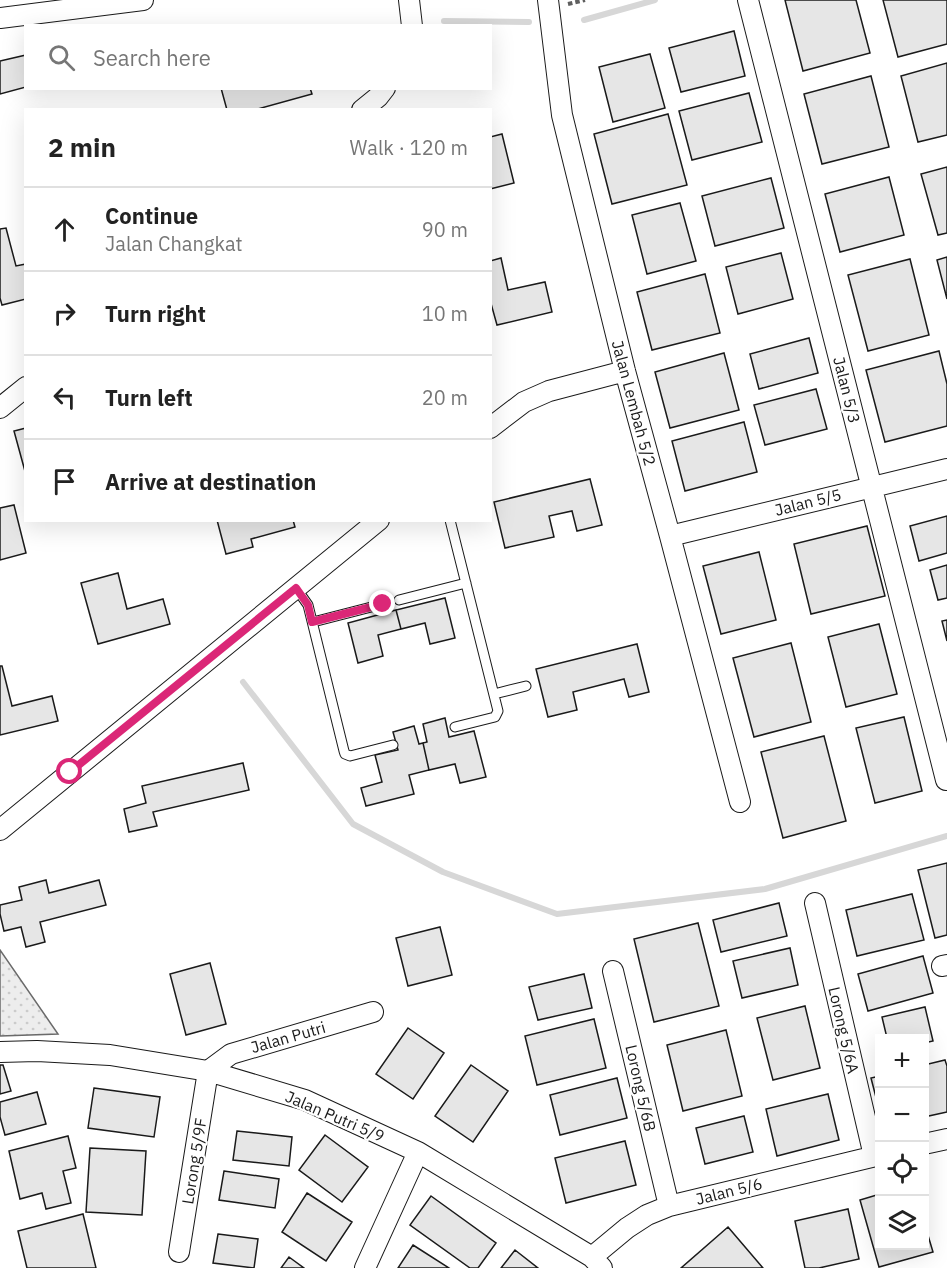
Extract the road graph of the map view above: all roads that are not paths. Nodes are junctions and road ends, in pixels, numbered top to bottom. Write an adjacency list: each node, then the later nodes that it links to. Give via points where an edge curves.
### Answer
1 (143, 0): 5 (street)
2 (410, 0): 6 (street)
3 (548, 0): 9 (street, Jalan Lembah 5/2, via 562,115)
4 (748, 0): 14 (street, Jalan 5/3)
5 (0, 18)
6 (412, 24)
7 (383, 90): 8 (street)
8 (365, 108)
9 (624, 371): 12 (street, via 549,391 524,402); 17 (street, Jalan Lembah 5/2)
10 (24, 389): 11 (street)
11 (0, 408)
12 (492, 426)
13 (947, 469): 14 (street, Jalan 5/5)
14 (872, 487): 17 (street, Jalan 5/5); 27 (street, Jalan 5/3)
15 (377, 522): 19 (street)
16 (451, 522): 18 (lane)
17 (670, 536): 28 (street, Jalan Lembah 5/2)
18 (466, 582): 20 (lane); 24 (lane)
19 (296, 588): 22 (lane, via 308,605); 29 (street)
20 (399, 600)
21 (383, 604): 22 (lane)
22 (312, 622): 26 (lane, via 345,754)
23 (526, 686): 24 (lane)
24 (494, 694): 25 (lane, via 498,711 495,717)
25 (455, 727)
26 (393, 746)
27 (946, 780)
28 (740, 802)
29 (0, 830)
30 (815, 903): 37 (street, Lorong 5/6A)
31 (613, 971): 40 (street, Lorong 5/6B)
32 (373, 1012): 34 (street, Jalan Putri, via 231,1053)
33 (0, 1052): 34 (street, Jalan Putri 5/9, via 110,1055)
34 (208, 1071): 38 (street, Jalan Putri 5/9, via 305,1100); 41 (street, Lorong 5/9F)
35 (947, 1139): 36 (street)
36 (929, 1143)
37 (875, 1147)
38 (418, 1152): 42 (street, Jalan Putri 5/9); 43 (street)
39 (875, 1155): 40 (street, Jalan 5/6)
40 (669, 1206): 42 (street, Jalan 5/6, via 627,1228)
41 (179, 1252)
42 (597, 1263)
43 (365, 1268)

